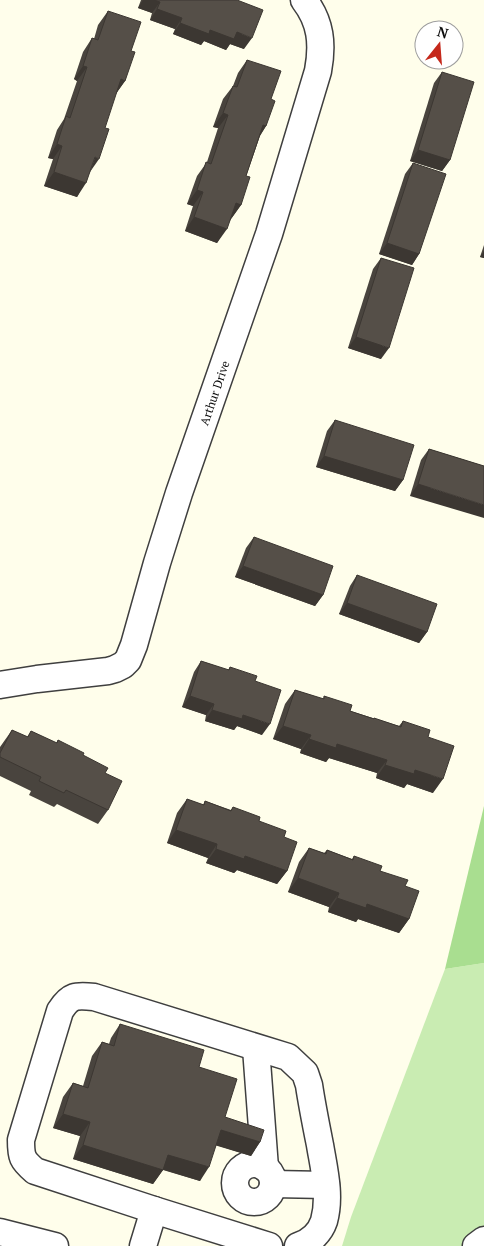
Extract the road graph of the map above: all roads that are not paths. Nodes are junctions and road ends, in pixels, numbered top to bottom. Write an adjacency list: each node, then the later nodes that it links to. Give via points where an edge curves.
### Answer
1 (304, 0): 2 (street, Arthur Drive, via 320,33 318,71 269,234 179,493 128,660 108,671)
2 (0, 685)
3 (256, 1048): 4 (street, via 288,1058 304,1073); 4 (street, via 269,1176); 5 (street, via 94,997 72,997 65,1002 21,1140 21,1153 35,1171)
4 (326, 1186): 11 (street, via 328,1202 324,1222 318,1233)
5 (154, 1210): 9 (street); 10 (street)
6 (0, 1232): 8 (street)
7 (484, 1240): 12 (street)
8 (50, 1245)
9 (143, 1246)
10 (269, 1246)
11 (298, 1246)
12 (476, 1246)

